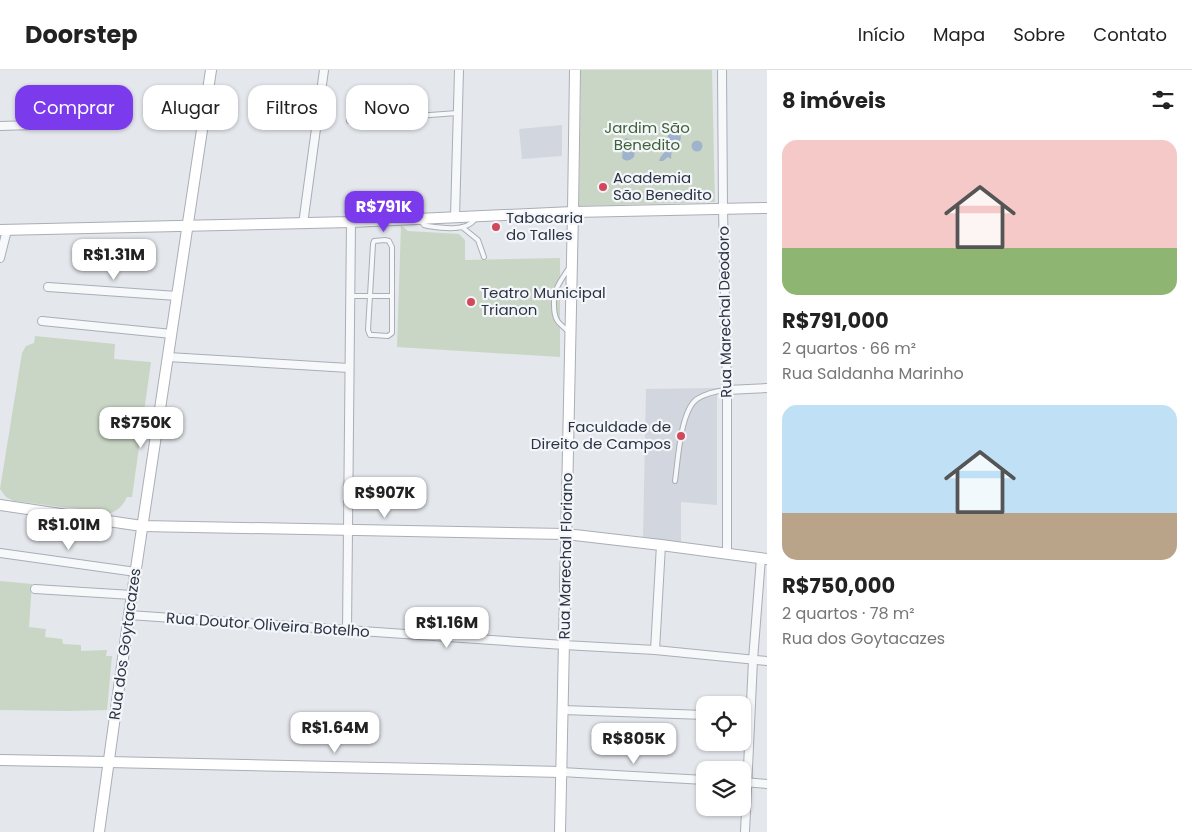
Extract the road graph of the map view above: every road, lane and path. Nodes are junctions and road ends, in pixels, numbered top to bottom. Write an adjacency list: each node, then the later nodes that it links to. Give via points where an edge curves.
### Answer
1 (211, 70): 18 (main road, Rua dos Goytacazes)
2 (324, 70): 17 (street)
3 (459, 70): 6 (street)
4 (574, 70): 12 (main road, Rua Marechal Floriano)
5 (722, 70): 11 (street, Rua Marechal Deodoro)
6 (457, 113): 7 (lane); 14 (street)
7 (428, 115)
8 (0, 126): 9 (street)
9 (15, 126)
10 (767, 208): 11 (main road)
11 (723, 209): 12 (main road); 35 (street, Rua Marechal Deodoro)
12 (573, 212): 13 (main road); 23 (main road, Rua Marechal Floriano)
13 (476, 216): 14 (main road); 19 (lane, via 472,223)
14 (455, 218): 15 (main road)
15 (420, 219): 16 (main road); 19 (lane, via 428,226)
16 (351, 222): 17 (main road); 26 (street)
17 (303, 224): 18 (main road)
18 (188, 226): 20 (main road); 25 (main road, Rua dos Goytacazes)
19 (462, 227): 21 (lane, via 478,240)
20 (3, 230): 22 (street)
21 (484, 256)
22 (0, 258)
23 (572, 264): 31 (main road, Rua Marechal Floriano); 31 (lane, via 554,297 556,318)
24 (48, 288): 25 (street)
25 (177, 296): 30 (main road, Rua dos Goytacazes)
26 (350, 296): 27 (lane); 33 (street)
27 (371, 296): 28 (lane); 28 (lane, via 369,333 380,336 392,333); 28 (lane, via 373,242 385,240 392,246)
28 (392, 296)
29 (42, 321): 30 (street)
30 (172, 334): 32 (main road, Rua dos Goytacazes)
31 (570, 334): 40 (main road, Rua Marechal Floriano)
32 (168, 357): 33 (street); 38 (main road, Rua dos Goytacazes)
33 (349, 368): 39 (street)
34 (767, 388): 35 (street)
35 (727, 390): 36 (lane, via 697,399 691,405 682,428); 43 (street, Rua Marechal Deodoro)
36 (675, 481)
37 (0, 505): 38 (main road)
38 (142, 526): 39 (main road); 45 (main road, Rua dos Goytacazes)
39 (348, 530): 40 (main road); 49 (street)
40 (566, 534): 41 (main road); 50 (main road, Rua Marechal Floriano)
41 (661, 545): 43 (main road); 51 (street)
42 (0, 553): 45 (street)
43 (727, 554): 44 (main road)
44 (764, 558): 52 (street)
45 (136, 572): 47 (main road, Rua dos Goytacazes)
46 (35, 589): 47 (street)
47 (132, 595): 48 (main road, Rua dos Goytacazes)
48 (129, 615): 49 (street, Rua Doutor Oliveira Botelho); 58 (main road, Rua dos Goytacazes)
49 (347, 631): 50 (street, Rua Doutor Oliveira Botelho)
50 (564, 645): 51 (street, Rua Doutor Oliveira Botelho); 55 (main road, Rua Marechal Floriano)
51 (655, 650): 52 (street, Rua Doutor Oliveira Botelho)
52 (754, 660): 53 (street, Rua Doutor Oliveira Botelho); 54 (street)
53 (767, 661)
54 (750, 696)
55 (563, 710): 56 (street); 59 (main road, Rua Marechal Floriano)
56 (696, 714)
57 (0, 760): 58 (main road)
58 (108, 762): 59 (main road); 64 (main road, Rua dos Goytacazes)
59 (562, 772): 60 (street); 65 (main road, Rua Marechal Floriano)
60 (696, 779)
61 (751, 783): 62 (street)
62 (767, 784)
63 (745, 816): 66 (street)
64 (99, 832)
65 (560, 832)
66 (745, 832)

